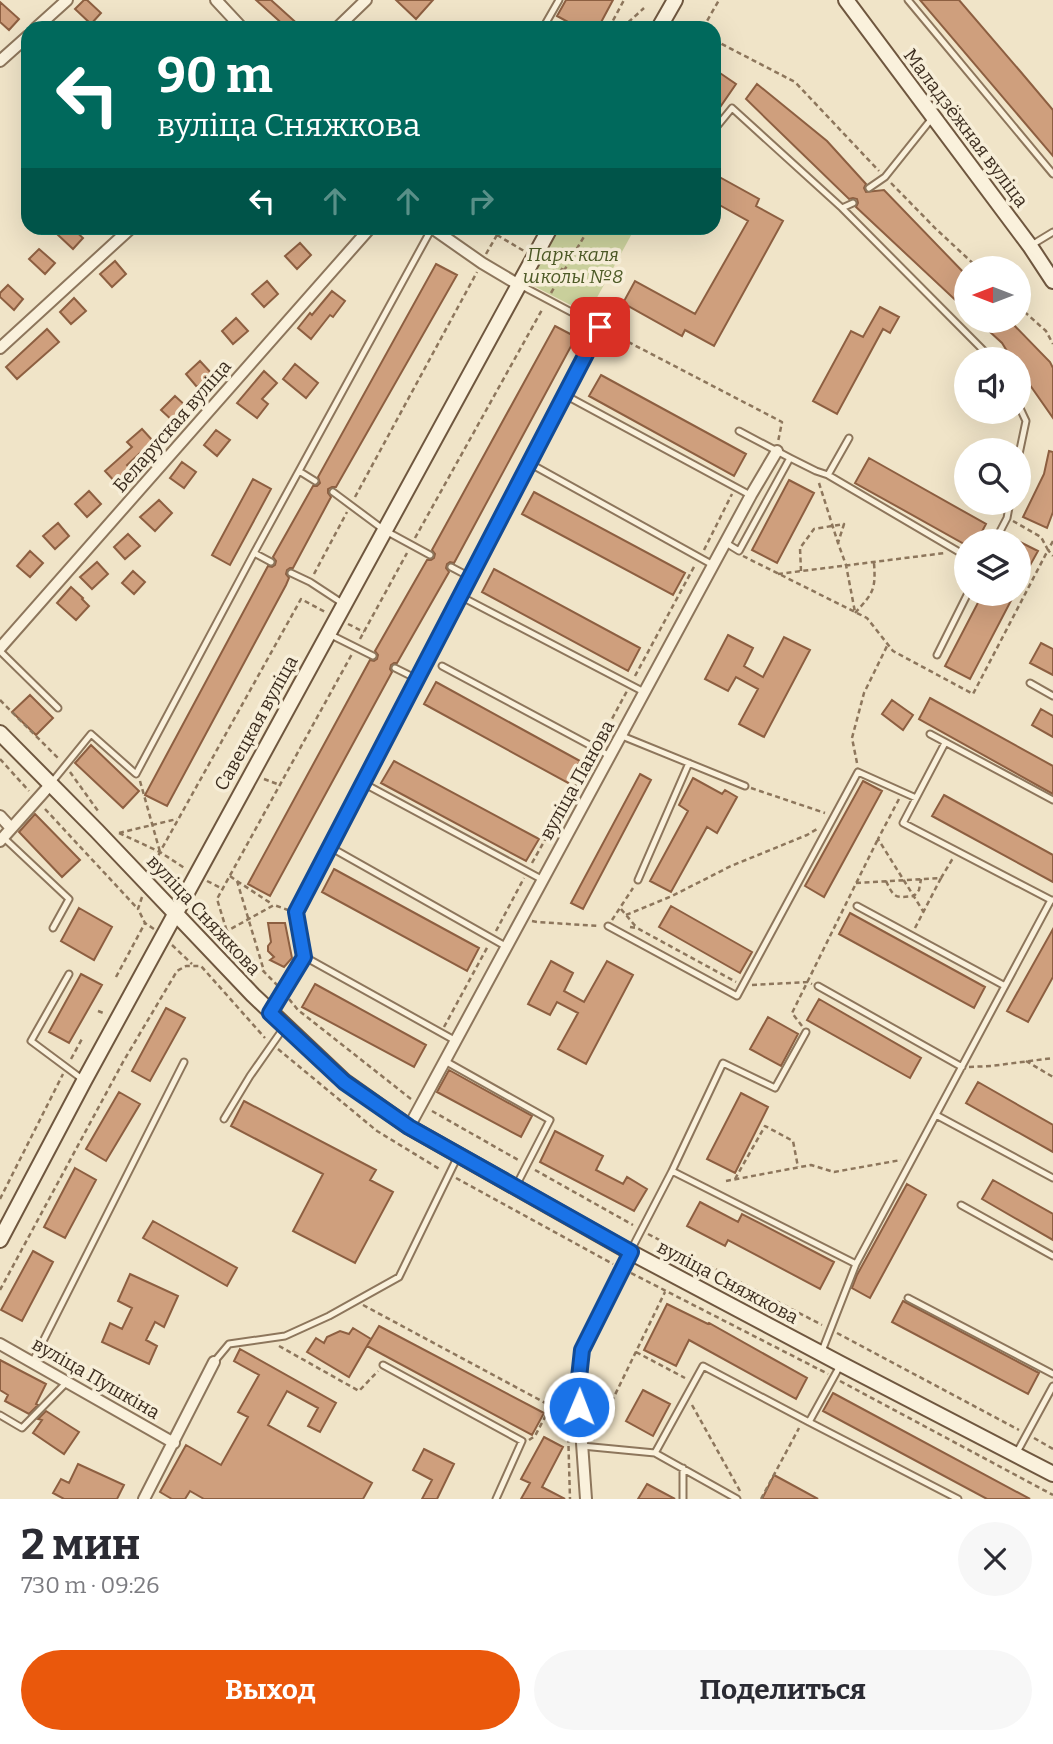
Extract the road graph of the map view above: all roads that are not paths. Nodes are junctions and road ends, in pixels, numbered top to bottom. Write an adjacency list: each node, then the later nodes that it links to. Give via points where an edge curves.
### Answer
1 (67, 0): 8 (street)
2 (216, 0): 9 (street)
3 (366, 0): 10 (street)
4 (559, 0): 11 (lane)
5 (675, 0): 12 (street)
6 (846, 0): 15 (street, Маладзёжная вуліца)
7 (908, 0): 17 (lane)
8 (44, 21)
9 (236, 21)
10 (344, 21)
11 (547, 21)
12 (663, 21)
13 (21, 42): 14 (street)
14 (0, 61)
15 (933, 117): 18 (lane, via 885,177); 27 (street, Маладзёжная вуліца)
16 (721, 121): 20 (lane, via 732,108)
17 (1053, 174)
18 (869, 188)
19 (853, 203): 20 (lane)
20 (842, 208): 32 (lane)
21 (1053, 232): 27 (lane)
22 (123, 235): 33 (street)
23 (364, 235): 59 (street, Беларуская вуліца)
24 (428, 235): 40 (lane)
25 (442, 235): 29 (street)
26 (546, 235): 29 (street, Савецкая вуліца)
27 (1030, 246): 28 (street, Маладзёжная вуліца)
28 (1053, 281)
29 (519, 285): 30 (lane); 45 (street, Савецкая вуліца)
30 (600, 327): 31 (lane); 34 (lane)
31 (607, 331)
32 (980, 347)
33 (0, 348)
34 (565, 395): 39 (lane); 44 (lane)
35 (739, 431): 37 (lane)
36 (849, 438): 41 (lane)
37 (777, 451): 38 (lane); 44 (street, вуліца Панова)
38 (790, 458): 41 (lane); 46 (lane, via 739,551)
39 (529, 463): 51 (lane); 54 (lane)
40 (299, 471): 42 (lane); 48 (lane)
41 (828, 475): 47 (lane)
42 (315, 481)
43 (333, 492): 45 (lane)
44 (751, 495): 46 (street, вуліца Панова)
45 (384, 530): 49 (lane); 56 (street, Савецкая вуліца)
46 (725, 545): 51 (street, вуліца Панова)
47 (954, 549)
48 (254, 553): 50 (lane); 76 (lane, via 136,774 91,734)
49 (430, 555)
50 (271, 562)
51 (714, 566): 66 (street, вуліца Панова)
52 (451, 567): 54 (lane)
53 (291, 573): 56 (lane)
54 (470, 577): 55 (lane)
55 (460, 596): 64 (lane); 66 (lane)
56 (344, 604): 58 (street, Савецкая вуліца)
57 (962, 606): 60 (lane)
58 (327, 633): 61 (lane); 88 (street, Савецкая вуліца)
59 (0, 650): 68 (lane)
60 (937, 655)
61 (373, 656)
62 (442, 666): 73 (lane)
63 (395, 668): 64 (lane)
64 (417, 679): 75 (lane)
65 (1030, 683): 67 (lane)
66 (645, 692): 71 (street, вуліца Панова)
67 (1053, 696)
68 (58, 708)
69 (0, 733): 76 (street, вуліца Сняжкова)
70 (930, 734): 72 (lane)
71 (622, 736): 73 (street, вуліца Панова); 74 (lane)
72 (945, 743): 78 (lane); 79 (lane)
73 (610, 756): 84 (street, вуліца Панова)
74 (689, 763): 77 (lane); 85 (lane)
75 (363, 783): 83 (lane); 84 (lane)
76 (50, 785): 81 (street); 88 (street, вуліца Сняжкова)
77 (746, 786)
78 (916, 799): 86 (lane, via 903,823); 89 (lane, via 858,772 737,996)
79 (1053, 800)
80 (0, 816): 81 (street)
81 (11, 828): 82 (street)
82 (1, 839): 90 (lane, via 69,899)
83 (330, 847): 91 (lane); 92 (lane, via 296,912)
84 (543, 880): 91 (street, вуліца Панова)
85 (638, 880)
86 (1052, 900): 95 (lane)
87 (857, 906): 95 (lane)
88 (175, 914): 96 (street, вуліца Сняжкова); 103 (street, Савецкая вуліца)
89 (608, 926)
90 (53, 928)
91 (507, 947): 99 (street, вуліца Панова)
92 (304, 957): 96 (lane); 99 (lane)
93 (69, 974): 103 (lane, via 32,1041)
94 (818, 986): 102 (lane)
95 (1005, 986): 102 (lane)
96 (270, 1013): 97 (street, вуліца Сняжкова)
97 (285, 1026): 105 (lane); 106 (street, вуліца Сняжкова, via 344,1082)
98 (806, 1032): 108 (lane, via 775,1088 723,1063)
99 (456, 1041): 100 (street, вуліца Панова)
100 (445, 1061): 106 (street, вуліца Панова); 110 (lane, via 550,1120)
101 (184, 1062): 119 (lane)
102 (962, 1067): 104 (lane)
103 (84, 1081): 112 (street, Савецкая вуліца)
104 (936, 1115): 109 (lane); 115 (lane)
105 (225, 1119)
106 (409, 1127): 107 (street, вуліца Сняжкова)
107 (459, 1155): 110 (street, вуліца Сняжкова); 120 (lane, via 399,1277 285,1336 229,1344)
108 (672, 1171): 113 (lane); 115 (lane)
109 (1053, 1178)
110 (515, 1187): 113 (street, вуліца Сняжкова)
111 (961, 1205): 114 (lane)
112 (0, 1240)
113 (631, 1252): 118 (street, вуліца Сняжкова); 129 (street, via 582,1350 578,1387)
114 (1053, 1256)
115 (856, 1264): 118 (lane)
116 (908, 1298): 123 (lane)
117 (0, 1343): 119 (street, вуліца Пушкіна)
118 (821, 1353): 121 (street, вуліца Сняжкова)
119 (33, 1361): 124 (street, вуліца Пушкіна)
120 (215, 1362): 128 (street)
121 (841, 1364): 127 (lane); 131 (street, вуліца Сняжкова)
122 (383, 1365): 135 (lane, via 522,1441)
123 (1053, 1374)
124 (67, 1382): 126 (lane, via 22,1428); 128 (street, вуліца Пушкіна)
125 (1053, 1386): 131 (lane)
126 (0, 1415)
127 (806, 1421): 130 (lane, via 703,1366); 139 (lane)
128 (174, 1443): 134 (street)
129 (586, 1446): 130 (lane); 136 (street)
130 (655, 1453): 132 (lane)
131 (1016, 1455): 133 (street, вуліца Сняжкова)
132 (683, 1468): 137 (lane); 138 (lane)
133 (1053, 1474)
134 (144, 1499)
135 (496, 1499)
136 (586, 1499)
137 (683, 1499)
138 (737, 1499)
139 (958, 1499)

